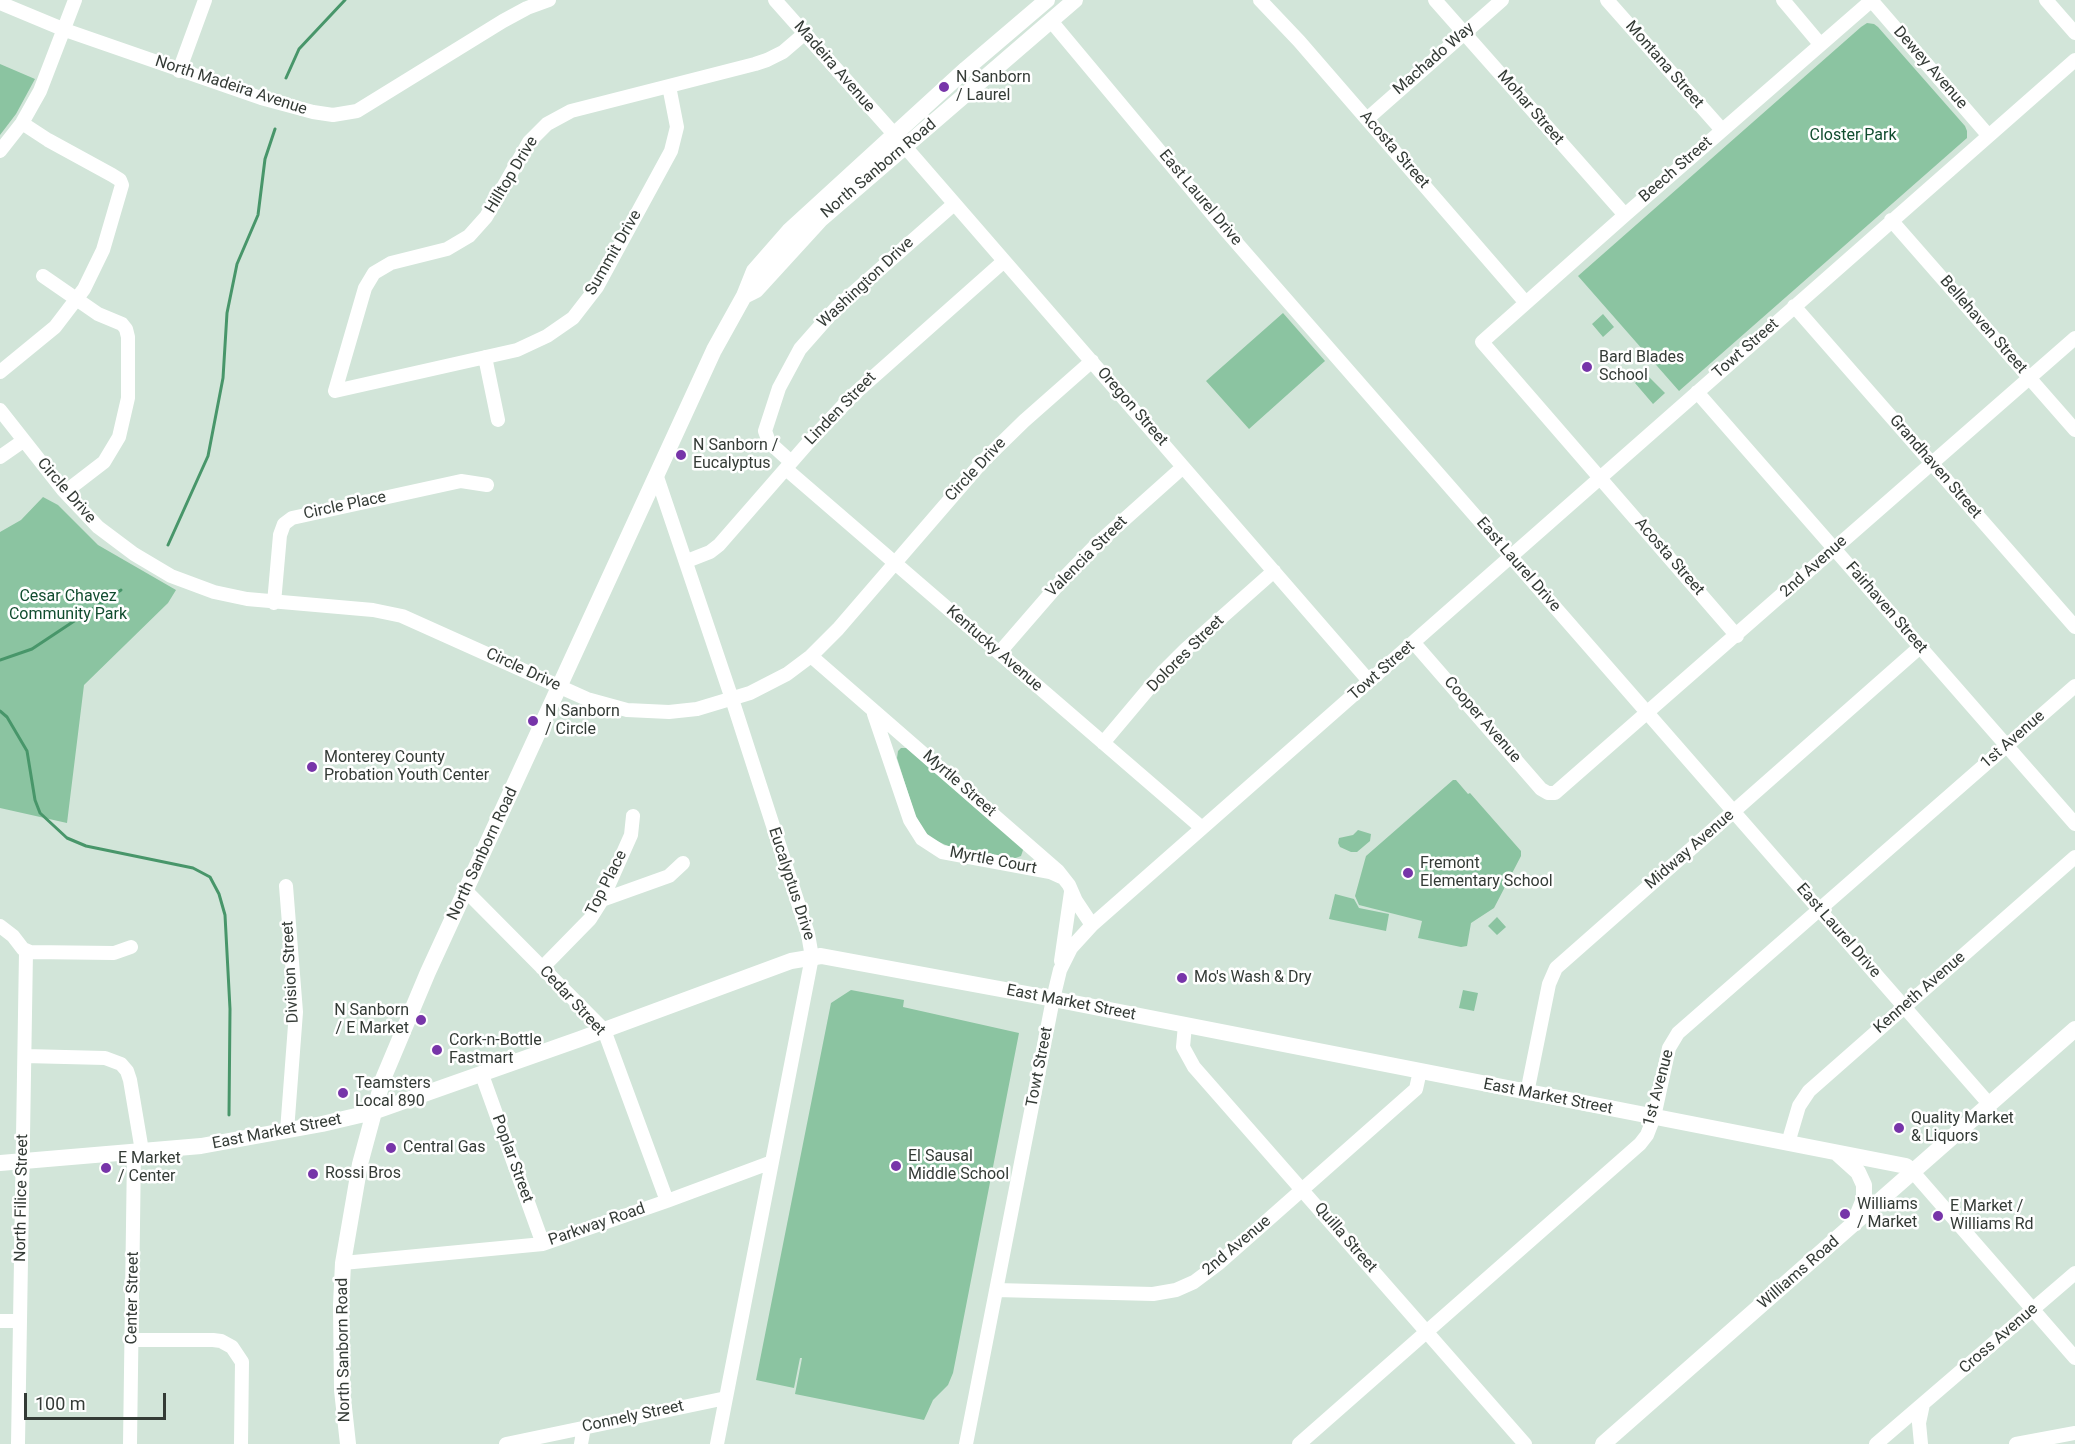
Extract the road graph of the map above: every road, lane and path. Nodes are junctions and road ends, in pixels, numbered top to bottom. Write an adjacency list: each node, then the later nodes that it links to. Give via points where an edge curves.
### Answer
1 (75, 0): 17 (street)
2 (205, 0): 23 (street)
3 (549, 0): 23 (street, North Madeira Avenue, via 516,14 364,106 342,114 324,114 273,102)
4 (775, 0): 20 (street, Madeira Avenue)
5 (1045, 0): 15 (main road, North Sanborn Road); 16 (main road, East Laurel Drive)
6 (1075, 0): 16 (main road, North Sanborn Road)
7 (1260, 0): 25 (street, Acosta Street)
8 (1435, 0): 18 (street, Mohar Street)
9 (1502, 0): 18 (street, Machado Way)
10 (1607, 0): 27 (street, Montana Street)
11 (1783, 0): 21 (street)
12 (1872, 0): 21 (street, Beech Street); 28 (street, Dewey Avenue)
13 (2046, 0): 19 (street)
14 (0, 3): 17 (street, North Madeira Avenue)
15 (1026, 6): 16 (main road, East Laurel Drive, via 1040,18); 29 (main road, North Sanborn Road)
16 (1051, 21): 29 (main road, North Sanborn Road); 60 (street, East Laurel Drive, via 1214,216)
17 (65, 30): 23 (street, North Madeira Avenue); 26 (street, via 49,72)
18 (1464, 33): 25 (street, Machado Way); 32 (street, Mohar Street)
19 (2075, 33)
20 (804, 34): 24 (street, Hilltop Drive, via 767,60); 29 (street, Madeira Avenue)
21 (1820, 44): 27 (street, Beech Street)
22 (2075, 60): 28 (street, Towt Street)
23 (179, 71)
24 (669, 86): 41 (street, Summit Drive, via 677,127 672,151 591,295 573,318 547,336 516,350); 45 (street, Hilltop Drive, via 571,111 554,119 529,142 486,217 469,236 447,249 391,263 374,273 365,288)
25 (1367, 119): 37 (street, Acosta Street)
26 (22, 123): 30 (street); 36 (street, via 122,182 104,250)
27 (1722, 130): 32 (street, Beech Street)
28 (1988, 135): 33 (street, Towt Street)
29 (900, 140): 31 (street, Oregon Street); 55 (main road, North Sanborn Road, via 756,290 744,297 714,350)
30 (0, 151)
31 (954, 204): 34 (street, Oregon Street); 53 (street, Washington Drive, via 837,307 800,349 779,387 765,431)
32 (1625, 215): 37 (street, Beech Street)
33 (1891, 220): 38 (street, Towt Street); 44 (street, Bellehaven Street)
34 (1004, 261): 42 (street, Oregon Street); 53 (street, Linden Street, via 873,375)
35 (43, 276): 36 (street)
36 (76, 300): 43 (street, via 55,327); 58 (street, via 126,328 128,398 121,431 112,450 97,468)
37 (1527, 303): 40 (street, Beech Street)
38 (1794, 306): 46 (street, Towt Street); 52 (street, Grandhaven Street)
39 (2075, 338): 44 (street, 2nd Avenue)
40 (1482, 342): 56 (street, Acosta Street)
41 (485, 357): 45 (street, Summit Drive); 48 (street)
42 (1092, 362): 54 (street, Oregon Street); 62 (street, Circle Drive, via 994,448)
43 (0, 372)
44 (2030, 378): 49 (street, Bellehaven Street); 52 (street, 2nd Avenue)
45 (335, 391)
46 (1697, 392): 56 (street, Towt Street); 59 (street, Fairhaven Street)
47 (0, 410): 50 (street, Circle Drive)
48 (498, 420)
49 (2075, 430)
50 (23, 441): 51 (street); 58 (street, Circle Drive)
51 (0, 458)
52 (1931, 463): 59 (street, 2nd Avenue); 65 (street, Grandhaven Street)
53 (789, 466): 61 (street, Linden Street, via 719,545); 62 (street, Kentucky Avenue)
54 (1183, 467): 63 (street, Oregon Street); 69 (street, Valencia Street, via 1098,543)
55 (657, 477): 61 (street, Eucalyptus Drive); 73 (main road, North Sanborn Road)
56 (1599, 477): 60 (street, Towt Street); 66 (street, Acosta Street)
57 (487, 485): 64 (street, Circle Place, via 461,481 289,520 280,535)
58 (65, 492): 64 (street, Circle Drive, via 106,534 158,569 214,592)
59 (1835, 549): 66 (street, 2nd Avenue); 68 (street, Fairhaven Street)
60 (1511, 557): 67 (street, Towt Street); 76 (street, East Laurel Drive)
61 (687, 561): 74 (street, Eucalyptus Drive)
62 (893, 562): 69 (street, Kentucky Avenue); 70 (street, Circle Drive)
63 (1274, 571): 71 (street, Oregon Street); 77 (street, Dolores Street, via 1161,674)
64 (274, 603): 73 (street, Circle Drive, via 373,610 402,616)
65 (2075, 627)
66 (1737, 636): 76 (street, 2nd Avenue)
67 (1414, 643): 71 (street, Towt Street); 81 (street, Cooper Avenue, via 1541,789)
68 (1920, 647): 78 (street, Fairhaven Street); 82 (street, Midway Avenue)
69 (999, 653): 77 (street, Kentucky Avenue)
70 (811, 656): 74 (street, Circle Drive, via 775,682); 75 (street, Myrtle Street)
71 (1369, 681): 85 (street, Towt Street)
72 (2075, 686): 78 (street, 1st Avenue)
73 (560, 688): 74 (street, Circle Drive, via 599,703 654,712 689,711); 92 (main road, North Sanborn Road)
74 (732, 699): 99 (street, Eucalyptus Drive)
75 (870, 708): 79 (street, Myrtle Street); 80 (street, Myrtle Court)
76 (1648, 713): 81 (street, 2nd Avenue); 82 (street, East Laurel Drive)
77 (1104, 743): 85 (street, Kentucky Avenue)
78 (2007, 746): 84 (street, Fairhaven Street); 94 (street, 1st Avenue)
79 (918, 748): 80 (street, via 898,746 892,753); 86 (street, Myrtle Street)
80 (892, 763): 89 (street, Myrtle Court, via 909,820 918,836 948,853)
81 (1552, 794)
82 (1733, 811): 94 (street, East Laurel Drive); 110 (street, Midway Avenue, via 1554,972)
83 (633, 816): 93 (street, Top Place, via 631,835)
84 (2075, 824)
85 (1202, 828): 95 (street, Towt Street)
86 (1023, 839): 89 (street, via 1024,858); 90 (street, Myrtle Street, via 1054,866)
87 (2075, 857): 103 (street, Kenneth Avenue)
88 (683, 863): 93 (street, via 669,876)
89 (1008, 865): 90 (street, Myrtle Court, via 1054,873)
90 (1068, 885): 95 (street, Myrtle Street); 101 (street)
91 (286, 886): 114 (street, Division Street, via 296,1012)
92 (466, 891): 100 (street, Cedar Street); 112 (main road, North Sanborn Road, via 392,1055)
93 (602, 900): 100 (street, Top Place, via 590,920)
94 (1820, 909): 103 (street, East Laurel Drive); 113 (street, 1st Avenue, via 1678,1033 1667,1054)
95 (1092, 925): 101 (street, Towt Street, via 1070,949)
96 (0, 926): 98 (street)
97 (131, 947): 98 (street, via 114,954)
98 (26, 952): 107 (street, North Filice Street)
99 (812, 957): 102 (main road, East Market Street, via 829,956); 106 (main road, East Market Street); 119 (street, Eucalyptus Drive)
100 (542, 968): 106 (street, Cedar Street)
101 (1058, 980): 102 (street, Towt Street)
102 (1053, 999): 104 (main road, East Market Street); 128 (street, Towt Street)
103 (1904, 1007): 111 (street, East Laurel Drive); 115 (street, Kenneth Avenue, via 1809,1091 1797,1111)
104 (1185, 1025): 108 (main road, East Market Street); 122 (street, Quilla Street, via 1183,1047 1190,1062)
105 (2075, 1029): 111 (main road, Williams Road)
106 (604, 1030): 109 (main road, East Market Street); 123 (street, Cedar Street)
107 (25, 1056): 116 (street, Center Street, via 105,1058 120,1064 130,1080); 118 (street, North Filice Street)
108 (1420, 1071): 110 (main road, East Market Street); 122 (street, 2nd Avenue, via 1416,1089)
109 (482, 1075): 112 (main road, East Market Street); 125 (street, Poplar Street)
110 (1527, 1093): 113 (main road, East Market Street)
111 (1990, 1105): 121 (main road, Williams Road)
112 (373, 1112): 114 (main road, East Market Street); 126 (main road, North Sanborn Road)
113 (1654, 1117): 115 (main road, East Market Street); 132 (street, 1st Avenue, via 1641,1144)
114 (287, 1131): 116 (main road, East Market Street, via 201,1146)
115 (1788, 1143): 117 (main road, East Market Street)
116 (138, 1151): 118 (main road, East Market Street); 133 (street, Center Street)
117 (1838, 1153): 121 (main road, East Market Street, via 1906,1166); 124 (main road, via 1858,1172 1864,1185 1864,1199)
118 (23, 1161): 120 (main road, East Market Street); 131 (street, North Filice Street)
119 (772, 1162): 123 (street, Parkway Road); 135 (street, Eucalyptus Drive)
120 (0, 1163)
121 (1913, 1172): 124 (main road, Williams Road); 129 (street, East Market Street)
122 (1302, 1190): 128 (street, 2nd Avenue, via 1211,1271 1176,1290 1153,1294); 132 (street, Quilla Street)
123 (667, 1201): 125 (street, Parkway Road)
124 (1853, 1225): 151 (main road, Williams Road)
125 (543, 1244): 126 (street, Parkway Road)
126 (343, 1263): 144 (main road, North Sanborn Road, via 342,1390)
127 (2075, 1273): 129 (street, Cross Avenue)
128 (996, 1290): 148 (street, Towt Street)
129 (2033, 1309): 134 (street, East Market Street); 136 (street, Cross Avenue)
130 (0, 1321): 131 (street)
131 (20, 1321): 141 (street, North Filice Street)
132 (1427, 1332): 149 (street, 1st Avenue); 150 (street, Quilla Street)
133 (132, 1340): 142 (street, Center Street); 143 (street, via 213,1340 232,1347 242,1362)
134 (2075, 1358)
135 (726, 1398): 138 (street, Connely Street); 147 (street, Eucalyptus Drive)
136 (1923, 1404): 152 (street, Cross Avenue); 153 (street, via 1919,1423)
137 (2075, 1422): 140 (street)
138 (584, 1427): 145 (street, Connely Street); 146 (street)
139 (2075, 1433): 140 (street)
140 (2055, 1436): 154 (street)
141 (18, 1444)
142 (130, 1444)
143 (241, 1444)
144 (348, 1444)
145 (506, 1444)
146 (581, 1444)
147 (717, 1444)
148 (966, 1444)
149 (1299, 1444)
150 (1525, 1444)
151 (1603, 1444)
152 (1876, 1444)
153 (1921, 1444)
154 (2016, 1444)

